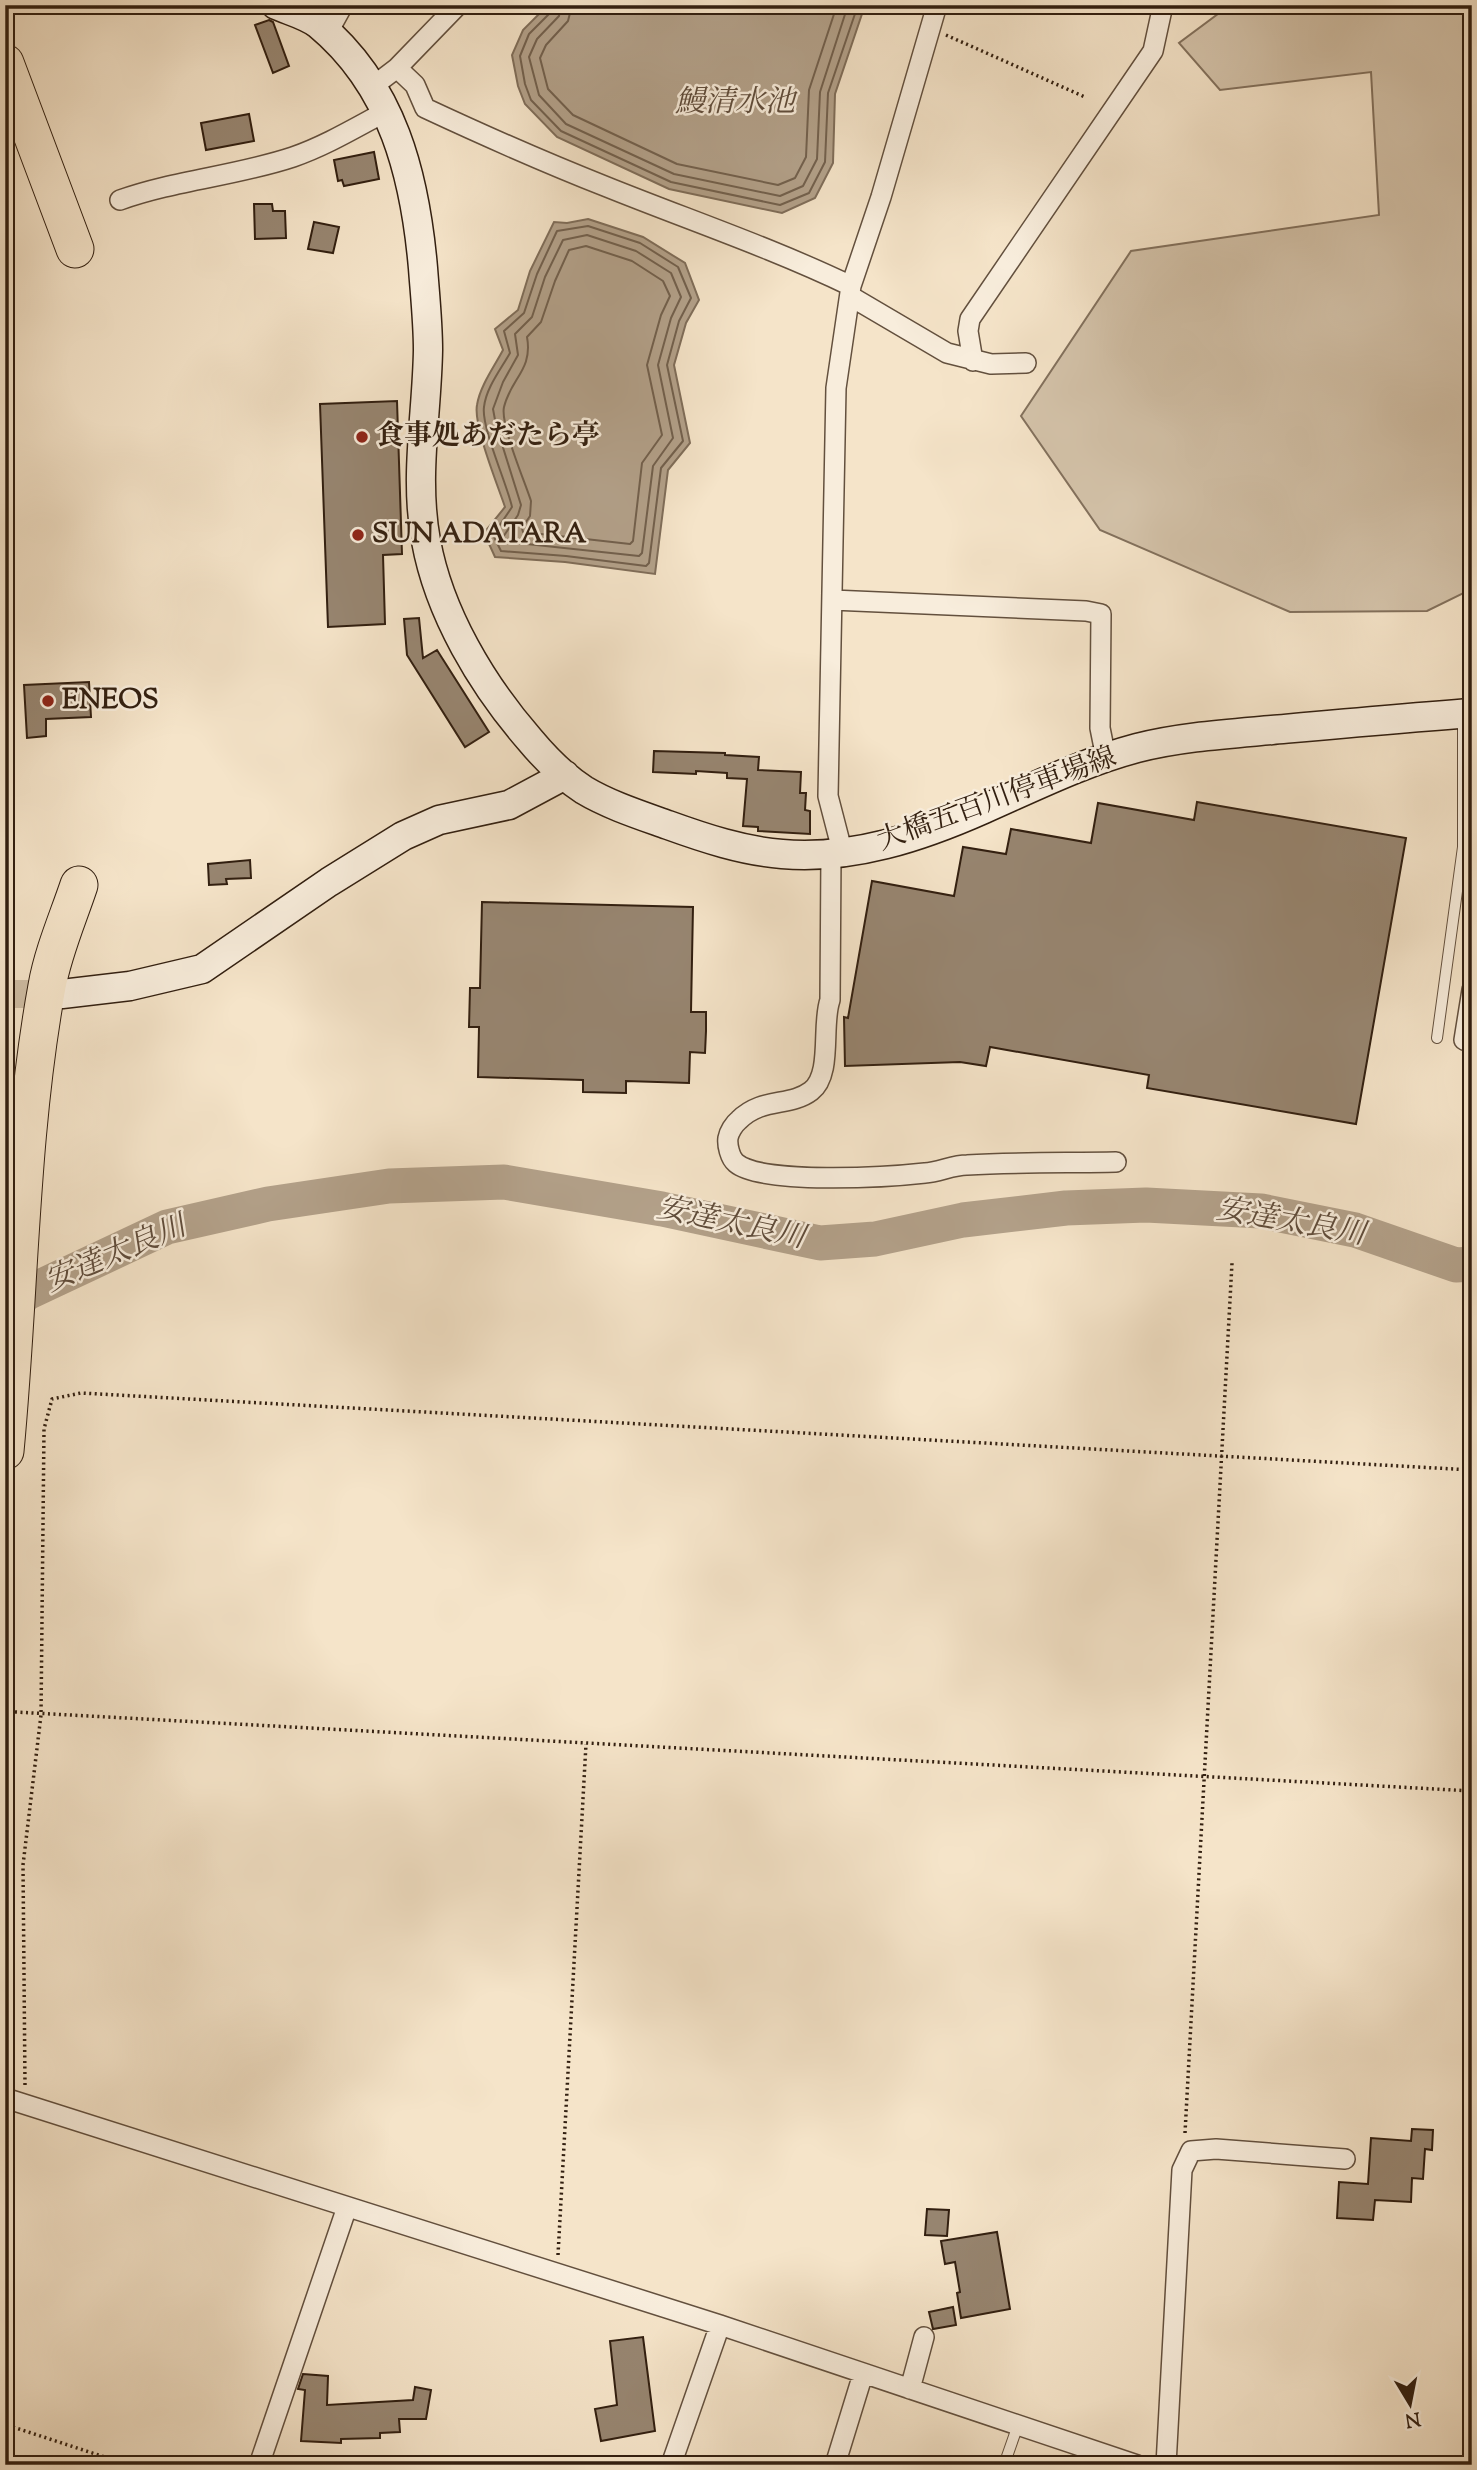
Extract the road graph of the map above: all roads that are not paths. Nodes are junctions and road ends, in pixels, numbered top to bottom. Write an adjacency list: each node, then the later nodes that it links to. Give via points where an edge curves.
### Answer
1 (276, 5): 6 (main road, 大橋五百川停車場線, via 314,21)
2 (343, 5): 6 (street)
3 (458, 5): 8 (street)
4 (937, 5): 13 (street)
5 (1163, 5): 14 (street, via 1153,51 970,319)
6 (327, 34): 9 (main road, 大橋五百川停車場線)
7 (5, 63): 12 (highway)
8 (397, 68): 9 (street); 13 (street, via 415,85 425,108 605,187 755,245)
9 (372, 87): 10 (main road, 大橋五百川停車場線)
10 (385, 112): 11 (street, via 295,156); 19 (main road, 大橋五百川停車場線, via 399,144 418,216 428,346 420,500 439,593 454,629 497,698 530,741)
11 (120, 200)
12 (75, 250)
13 (850, 291): 14 (street, via 947,353); 16 (street, via 836,388)
14 (973, 361): 15 (street)
15 (1026, 363)
16 (832, 600): 18 (street, via 1101,614 1100,728); 20 (street, via 828,796)
17 (1468, 713): 18 (main road, 大橋五百川停車場線, via 1209,736); 24 (lane, via 1462,847)
18 (1106, 758): 20 (main road, 大橋五百川停車場線, via 890,844)
19 (565, 775): 20 (main road, 大橋五百川停車場線, via 601,798 726,844 781,854); 23 (main road, via 509,805 439,820 403,836 202,969 130,986)
20 (837, 854): 26 (street, via 830,1000 819,1083 809,1092 747,1112 728,1137 736,1163 762,1173 797,1178 927,1173 963,1165)
21 (79, 885): 27 (highway, via 48,983 36,1061)
22 (1472, 990): 25 (street, via 1464,1040)
23 (62, 994)
24 (1437, 1038)
25 (1472, 1043)
26 (1116, 1162)
27 (5, 1451)
28 (5, 2098): 30 (street)
29 (1345, 2159): 41 (street, via 1191,2151 1182,2170)
30 (346, 2207): 31 (street); 36 (street)
31 (720, 2325): 33 (street); 37 (street)
32 (924, 2337): 34 (street)
33 (863, 2374): 34 (street); 38 (street)
34 (910, 2389): 35 (street)
35 (1019, 2424): 39 (lane); 40 (street)
36 (259, 2465)
37 (671, 2465)
38 (835, 2465)
39 (1004, 2465)
40 (1137, 2465)
41 (1166, 2465)

